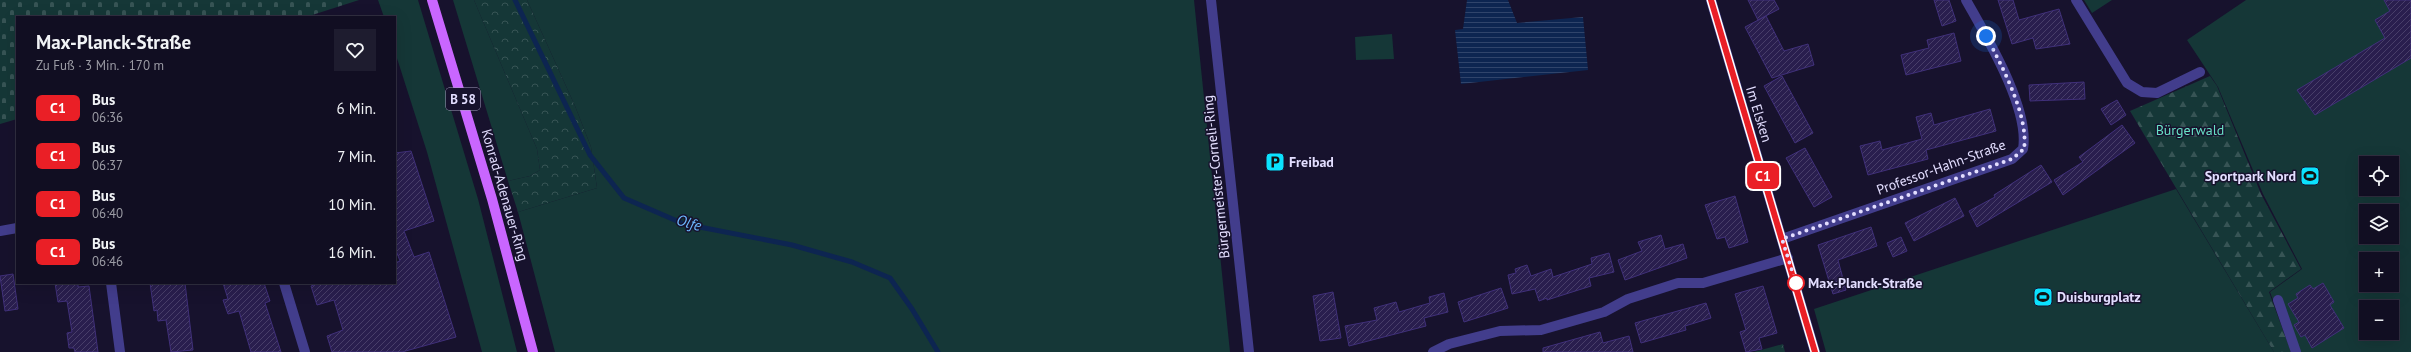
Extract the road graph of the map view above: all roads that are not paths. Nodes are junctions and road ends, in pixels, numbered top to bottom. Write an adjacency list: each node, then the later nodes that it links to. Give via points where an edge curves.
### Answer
1 (432, 0): 16 (main road, Konrad-Adenauer-Ring / B 58, via 492,199)
2 (1211, 0): 17 (street, Bürgermeister-Corneli-Ring)
3 (1711, 0): 9 (street, Im Elsken)
4 (1966, 0): 9 (street, Professor-Hahn-Straße, via 2006,74 2026,136 2024,149 2012,159)
5 (2076, 0): 6 (street, via 2127,83 2142,92 2157,93)
6 (2200, 72)
7 (16, 228): 8 (street)
8 (0, 232)
9 (1782, 239): 10 (street, Im Elsken)
10 (1788, 258): 18 (street, via 1703,283 1678,283 1628,299 1604,312 1542,330 1500,332 1449,344); 19 (street, Im Elsken)
11 (111, 284): 14 (street)
12 (284, 284): 15 (street)
13 (2278, 300): 20 (street)
14 (120, 352)
15 (305, 352)
16 (532, 352)
17 (1249, 352)
18 (1433, 352)
19 (1815, 352)
20 (2296, 352)

